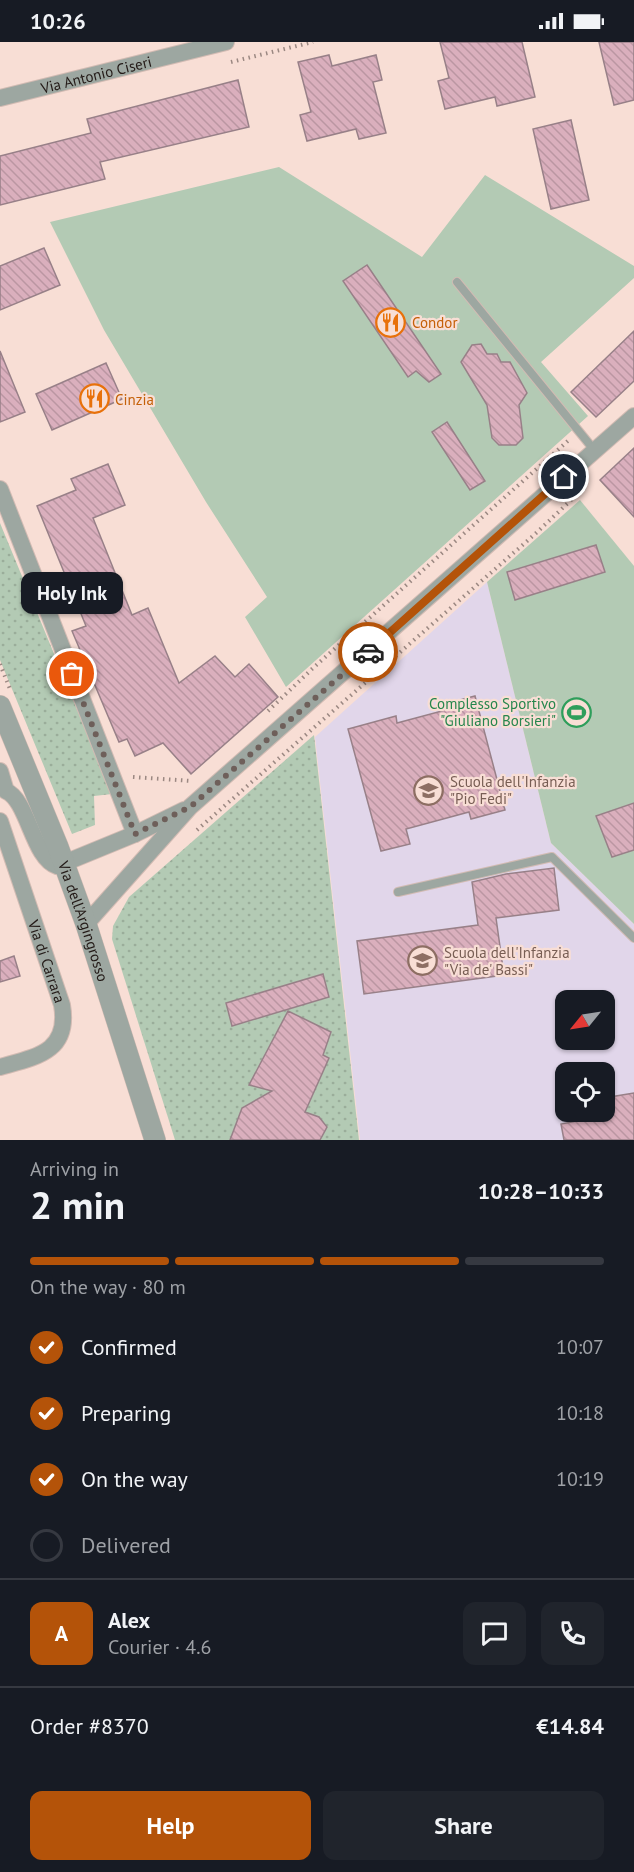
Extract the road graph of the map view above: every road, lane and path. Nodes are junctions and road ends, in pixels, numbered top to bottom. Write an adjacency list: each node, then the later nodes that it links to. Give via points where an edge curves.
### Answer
1 (226, 42): 2 (street, Via Antonio Ciseri)
2 (0, 98)
3 (457, 282): 6 (lane)
4 (634, 416): 6 (street)
5 (575, 435): 10 (path)
6 (595, 451): 15 (street)
7 (585, 487): 17 (path)
8 (0, 489): 18 (street)
9 (0, 706): 19 (street, Via dell'Argingrosso)
10 (261, 717)
11 (0, 771): 14 (street)
12 (133, 777): 13 (path)
13 (194, 781)
14 (3, 794): 19 (street, via 11,793 48,862 57,866)
15 (190, 807): 18 (street); 21 (street)
16 (0, 821): 23 (street, Via di Carrara, via 64,1018 62,1031 51,1048 39,1056)
17 (193, 833)
18 (135, 834): 19 (street)
19 (64, 863): 21 (street, Via dell'Argingrosso)
20 (398, 892): 22 (lane, via 552,856)
21 (86, 924): 24 (street, Via dell'Argingrosso)
22 (634, 938)
23 (0, 1067)
24 (155, 1140)

